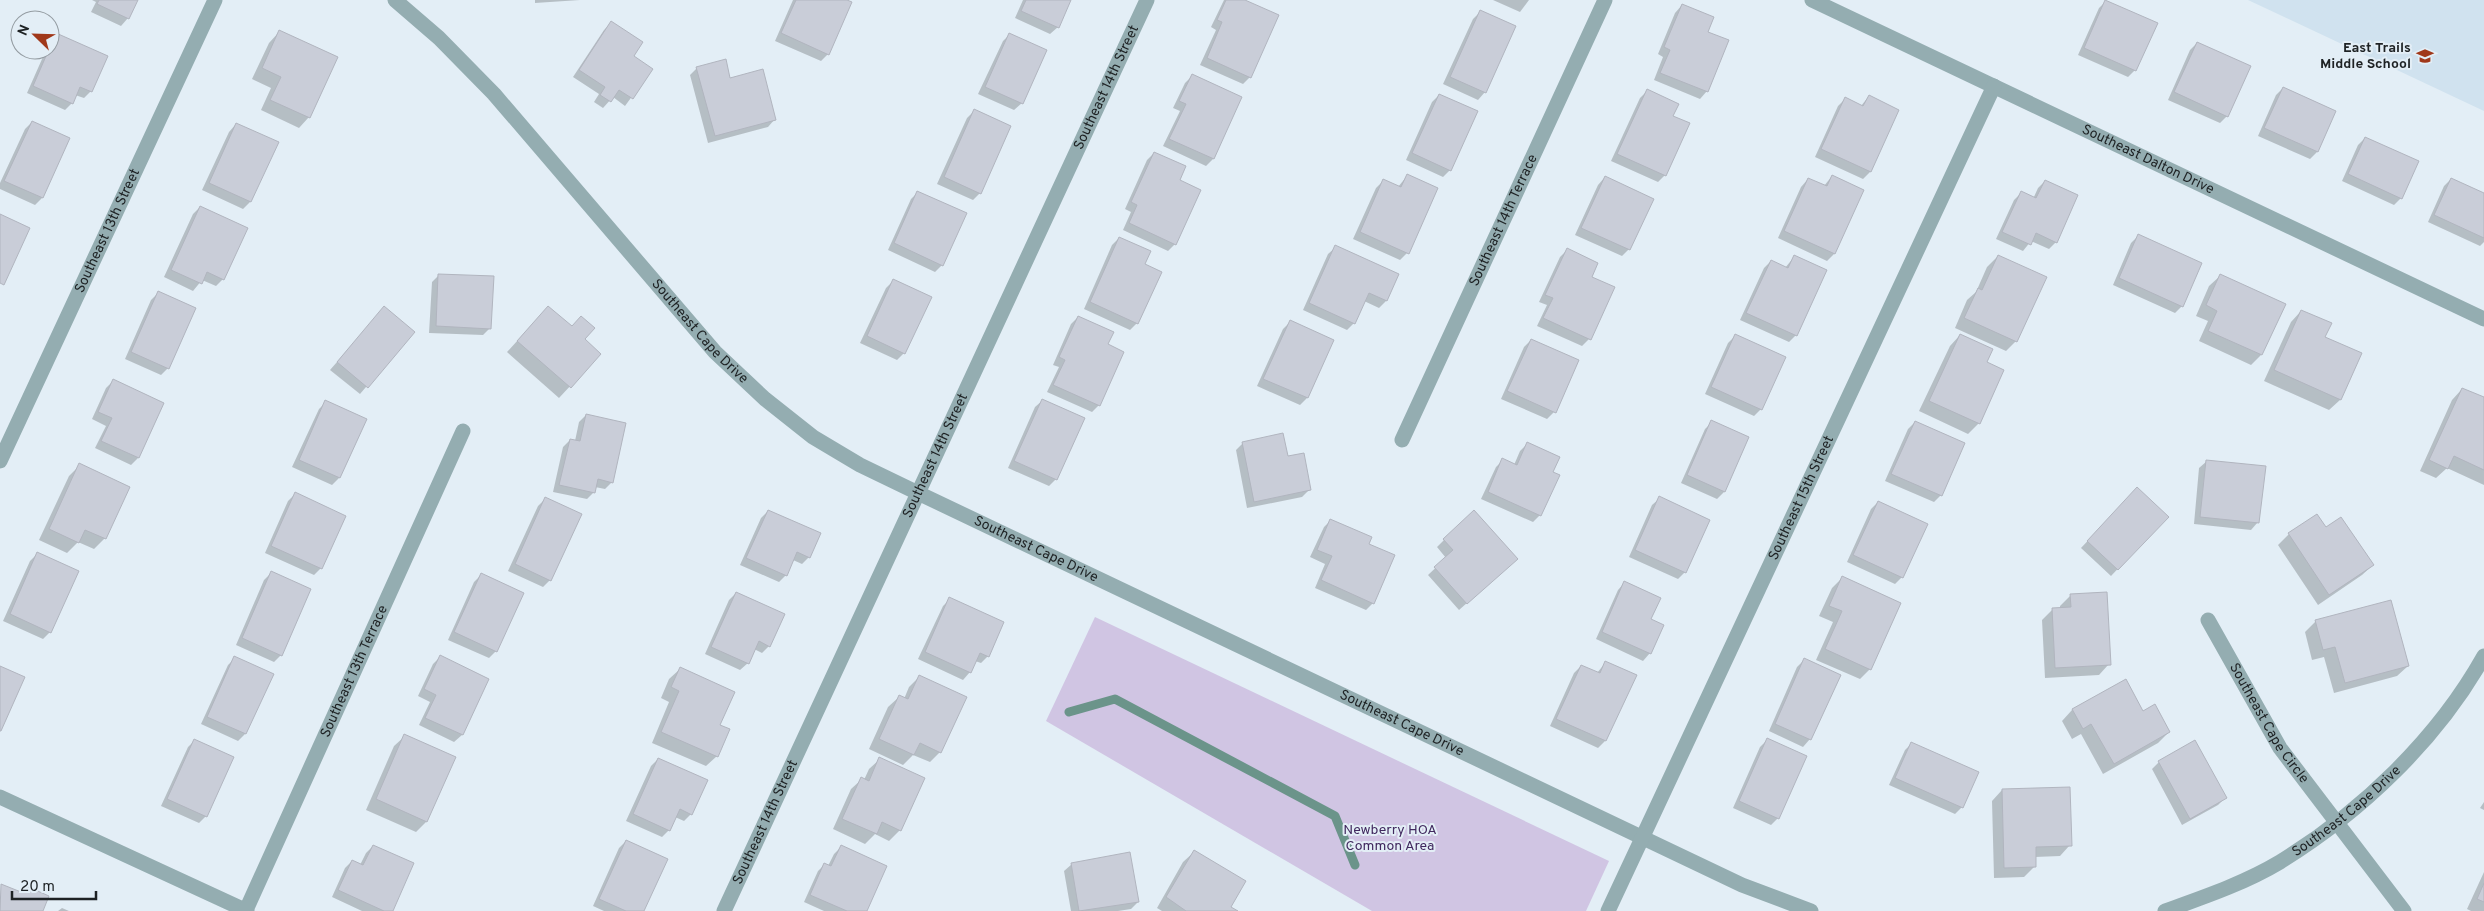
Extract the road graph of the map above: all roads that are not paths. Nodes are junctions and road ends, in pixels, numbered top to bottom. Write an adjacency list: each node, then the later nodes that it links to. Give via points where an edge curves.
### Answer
1 (215, 0): 10 (street, Southeast 13th Street)
2 (395, 0): 11 (street, Southeast Cape Drive, via 494,94 722,359 814,437 860,465)
3 (1147, 0): 11 (street, Southeast 14th Street)
4 (1605, 0): 9 (street, Southeast 14th Terrace)
5 (1812, 0): 6 (street, Southeast Dalton Drive)
6 (1994, 86): 7 (street, Southeast Dalton Drive); 16 (street, Southeast 15th Street)
7 (2484, 319)
8 (463, 431): 17 (street, Southeast 13th Terrace)
9 (1402, 440)
10 (0, 461)
11 (918, 493): 16 (street, Southeast Cape Drive); 18 (street, Southeast 14th Street)
12 (2208, 620): 15 (street, Southeast Cape Circle, via 2280,748)
13 (2484, 656): 15 (street, Southeast Cape Drive, via 2442,719 2398,768)
14 (0, 797): 17 (street)
15 (2338, 822): 21 (street, Southeast Cape Drive, via 2279,862 2219,891); 22 (street, Southeast Cape Circle)
16 (1643, 838): 19 (street, Southeast 15th Street); 20 (street, Southeast Cape Drive, via 1742,885)
17 (246, 911)
18 (724, 911)
19 (1608, 911)
20 (1811, 911)
21 (2165, 911)
22 (2404, 911)

